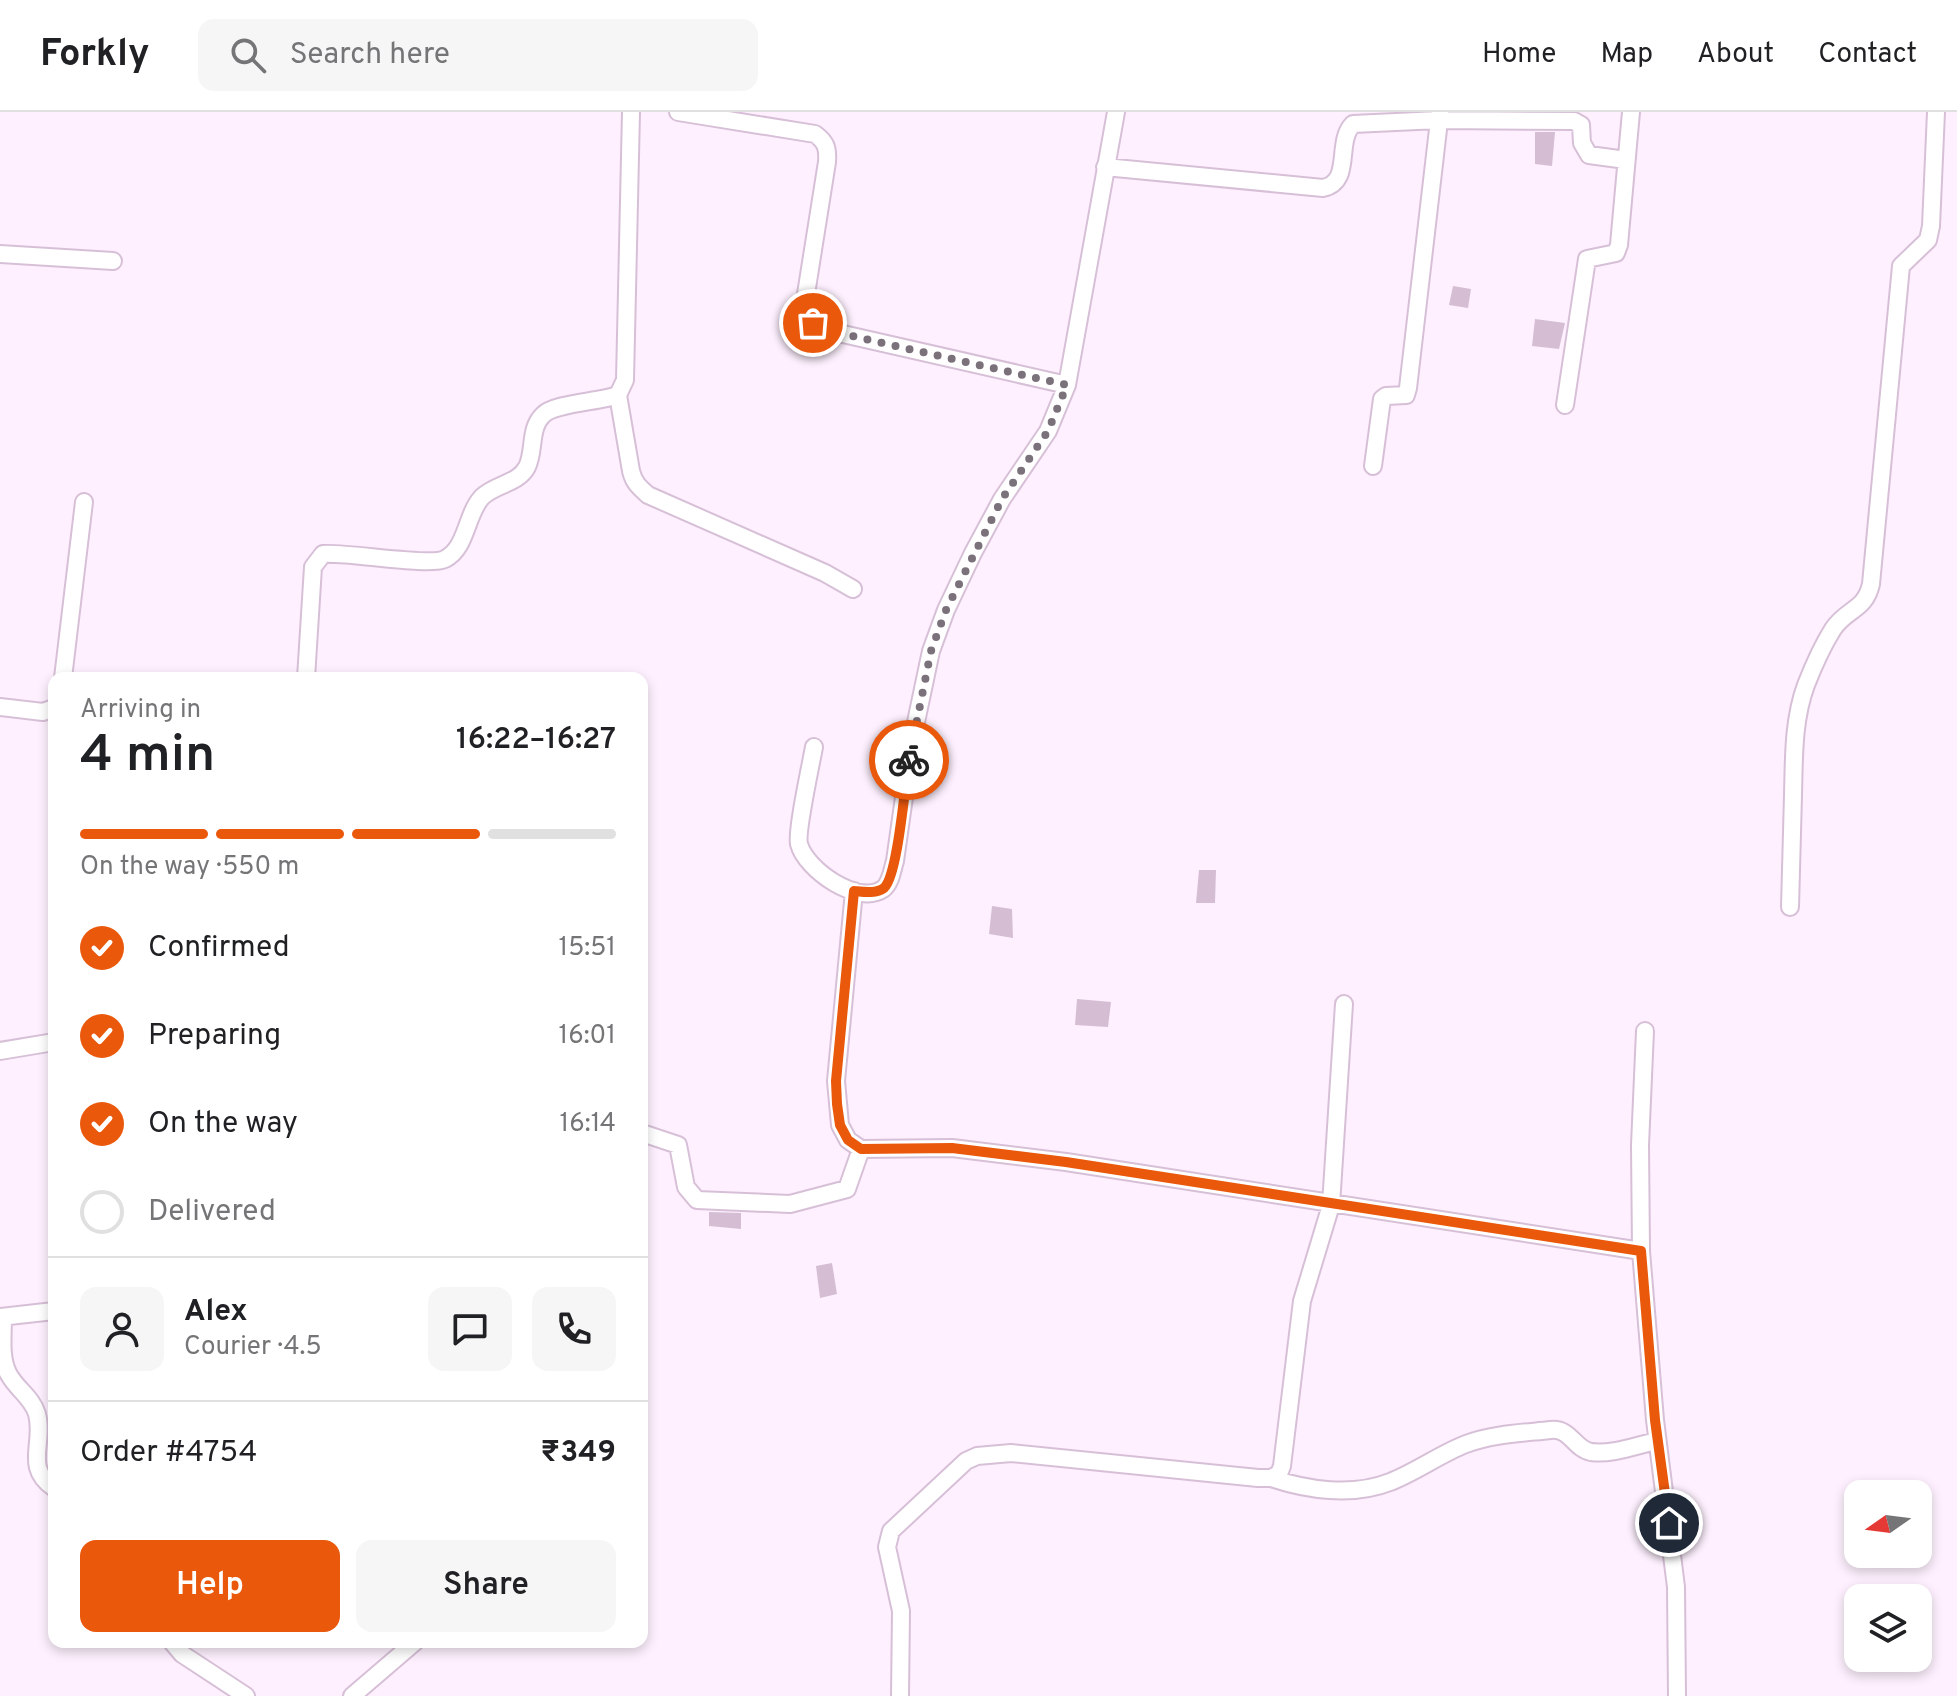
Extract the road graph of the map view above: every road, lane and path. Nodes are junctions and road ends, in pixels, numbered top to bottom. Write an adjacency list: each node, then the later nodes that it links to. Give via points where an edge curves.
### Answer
1 (631, 112): 12 (street, via 625,380)
2 (678, 112): 11 (street, via 815,134 824,141 827,162 806,294 806,311 821,329)
3 (1116, 112): 8 (street)
4 (1631, 112): 7 (street)
5 (1936, 112): 23 (street, via 1928,240 1901,266 1868,599 1833,630 1799,708)
6 (1440, 116): 7 (street, via 1574,121 1581,125 1589,155); 8 (street, via 1353,124 1345,131 1339,179 1323,188); 14 (street, via 1408,388 1406,395 1382,399)
7 (1626, 160): 13 (street, via 1616,253 1592,256 1584,265)
8 (1105, 167): 11 (street)
9 (0, 254): 10 (street)
10 (113, 261)
11 (1067, 385): 22 (street, via 1048,431 973,553 931,651 890,881 873,892)
12 (618, 395): 16 (street, via 633,482 648,495); 18 (street, via 555,407 542,415 527,466 515,480 482,497 457,549 444,560 323,554 313,567)
13 (1565, 405)
14 (1373, 466)
15 (84, 502): 17 (street)
16 (853, 589)
17 (64, 672)
18 (306, 672)
19 (0, 707): 20 (street)
20 (48, 710)
21 (814, 747): 22 (street, via 798,842 822,877)
22 (854, 891): 29 (street, via 836,1081 840,1125)
23 (1790, 907)
24 (1344, 1004): 30 (street)
25 (1645, 1031): 31 (street)
26 (48, 1043): 27 (street)
27 (0, 1051)
28 (648, 1135): 29 (street, via 678,1145 686,1187 697,1200 790,1204 847,1189)
29 (861, 1149): 30 (street, via 980,1151)
30 (1331, 1205): 31 (street); 35 (street, via 1302,1301 1282,1466)
31 (1641, 1251): 34 (street)
32 (48, 1312): 33 (street)
33 (2, 1317): 36 (street, via 7,1373 37,1414 35,1461)
34 (1657, 1441): 35 (street, via 1590,1452 1556,1430 1467,1444 1388,1483 1362,1488 1318,1490); 42 (street, via 1676,1587)
35 (1271, 1478): 41 (street, via 1048,1455 991,1454 966,1461 887,1539 901,1611)
36 (48, 1484)
37 (177, 1648): 39 (street)
38 (408, 1648): 40 (street)
39 (246, 1696)
40 (352, 1696)
41 (900, 1696)
42 (1677, 1696)

